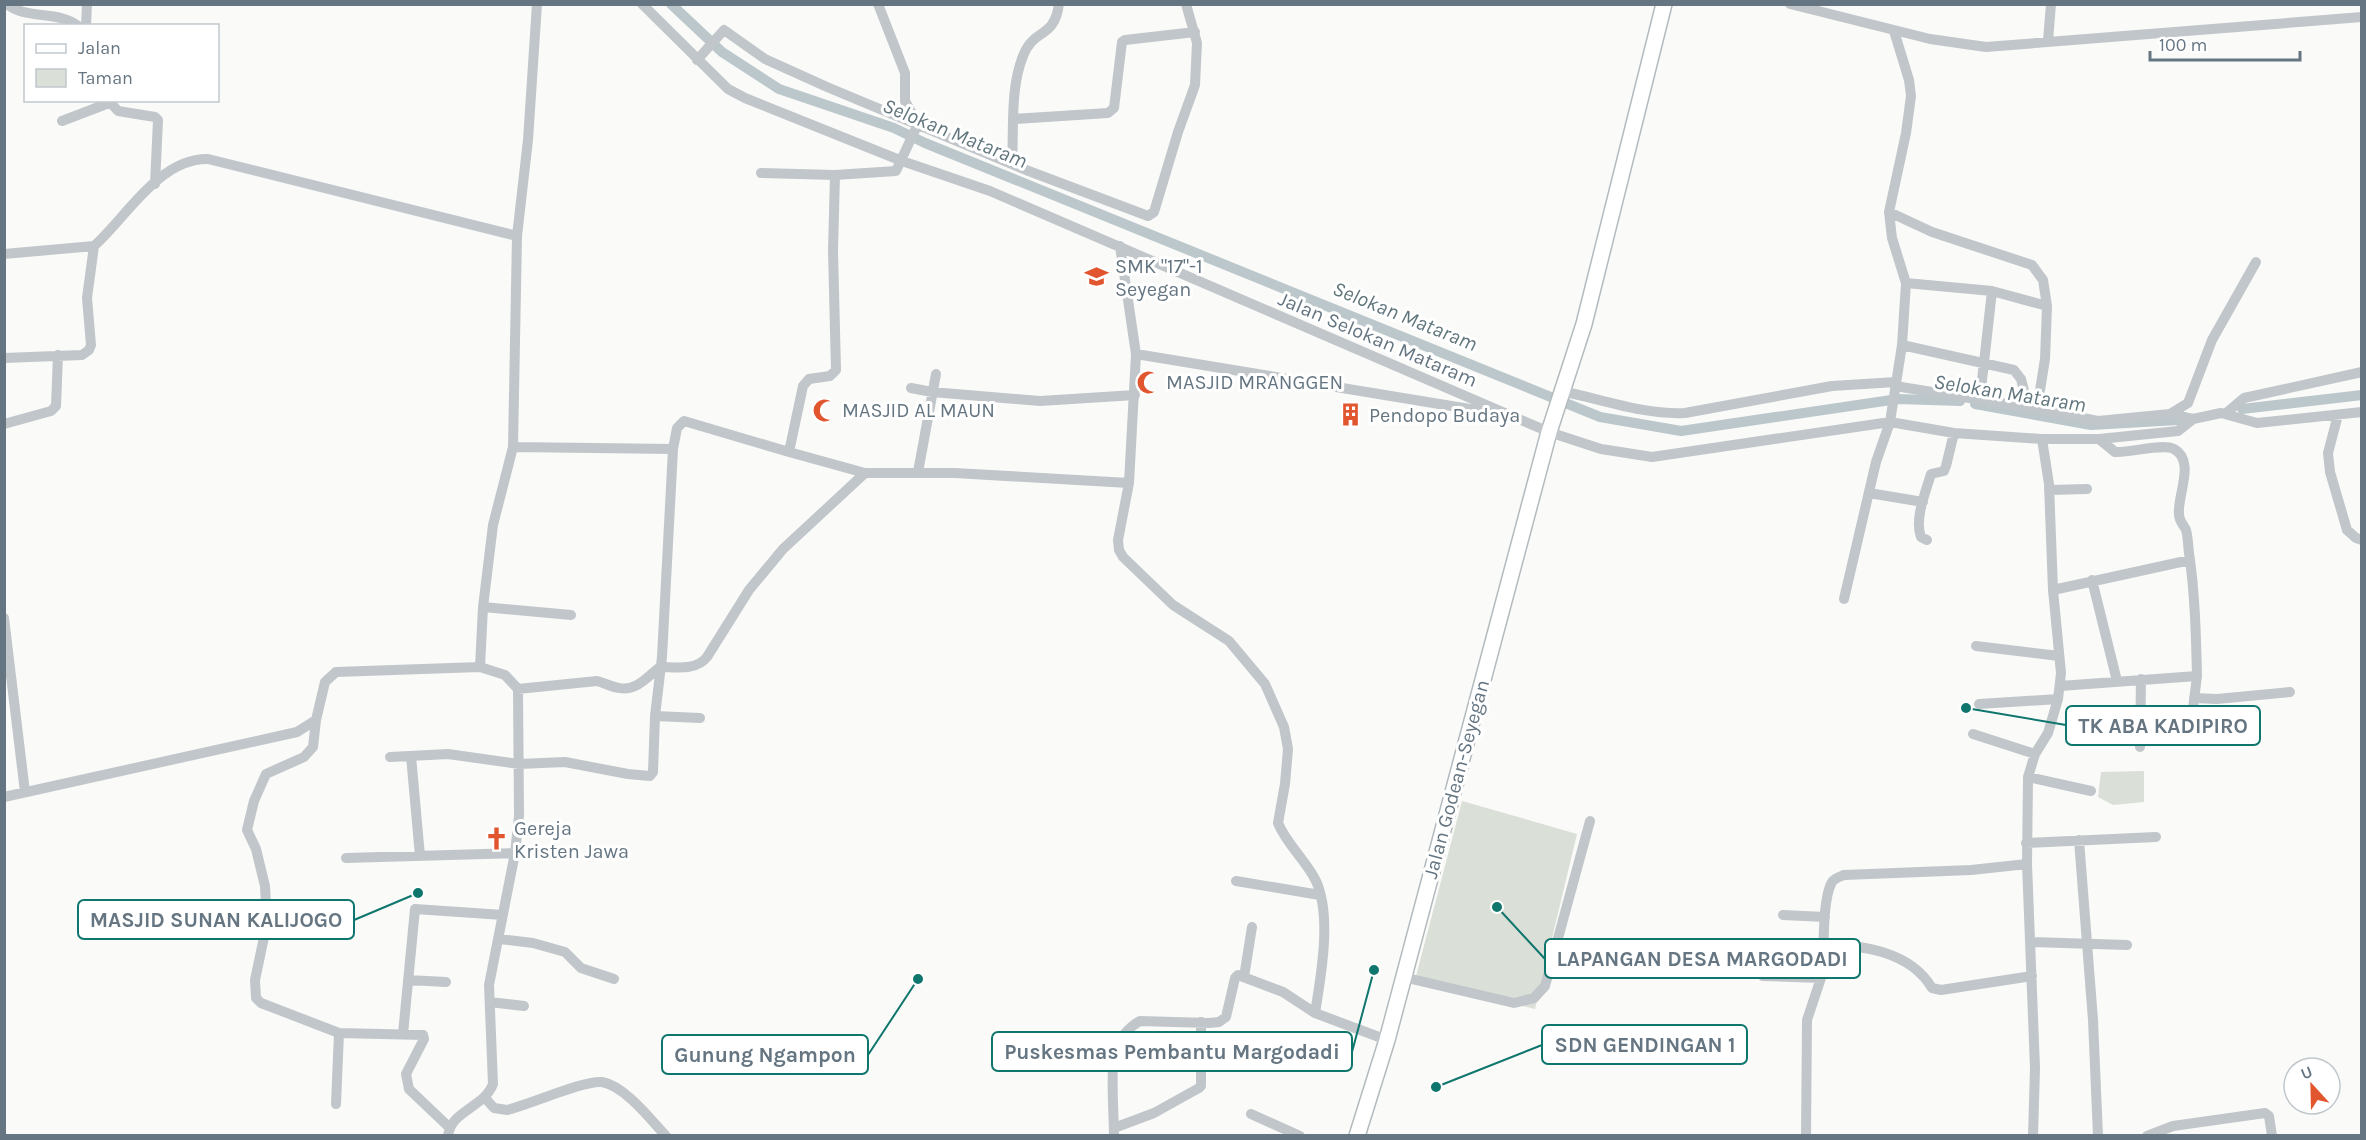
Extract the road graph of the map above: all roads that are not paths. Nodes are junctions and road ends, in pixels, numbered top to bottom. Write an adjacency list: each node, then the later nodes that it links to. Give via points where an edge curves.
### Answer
1 (7, 4): 12 (street, via 16,10)
2 (87, 4): 13 (street)
3 (537, 4): 28 (street)
4 (642, 4): 17 (street, Jalan Selokan Mataram)
5 (878, 4): 21 (street, via 903,67 905,101)
6 (1059, 4): 19 (street, via 1054,25 1029,44 1023,57)
7 (1185, 4): 15 (street)
8 (1664, 4): 46 (main road, Jalan Godean-Seyegan, via 1584,324)
9 (1790, 4): 14 (street)
10 (2051, 4): 16 (street)
11 (2361, 17): 16 (street)
12 (74, 24)
13 (86, 24)
14 (1894, 31): 16 (street, via 1966,46); 27 (street, via 1911,96)
15 (1195, 32): 19 (street, via 1122,42 1114,108 1108,113); 23 (street, via 1195,85 1152,215 1143,215)
16 (2048, 41)
17 (697, 60): 21 (street, via 724,30 765,59); 22 (street, Jalan Selokan Mataram, via 728,89 745,98)
18 (109, 102): 20 (street); 26 (street, via 118,111 158,120)
19 (1014, 119): 23 (street)
20 (62, 121)
21 (915, 125): 22 (street); 23 (street)
22 (902, 161): 25 (street, via 893,173); 30 (street, Jalan Selokan Mataram, via 990,191)
23 (1012, 163)
24 (761, 173): 25 (street)
25 (835, 176): 64 (street, via 836,370 830,376 809,379 803,386)
26 (155, 184): 28 (street, via 185,163 208,159); 29 (street, via 137,198)
27 (1889, 212): 33 (street); 35 (street, via 1932,232 2032,265 2043,280)
28 (518, 236): 62 (street)
29 (94, 246): 31 (street); 38 (street, via 87,298 91,345 82,355)
30 (1120, 246): 37 (street); 54 (street, Jalan Selokan Mataram)
31 (4, 254)
32 (2256, 262): 51 (street, via 2212,340 2187,403)
33 (1906, 283): 34 (street); 36 (street)
34 (1992, 291): 35 (street); 40 (street)
35 (2036, 304): 49 (street, via 2045,359)
36 (1902, 345): 40 (street); 43 (street)
37 (1136, 354): 47 (street); 54 (street)
38 (58, 355): 39 (street); 57 (street, via 56,406 51,411)
39 (4, 358)
40 (1983, 363): 48 (street); 49 (street, via 2014,370 2022,379 2027,402)
41 (2361, 372): 52 (street, via 2244,398)
42 (936, 374): 45 (street)
43 (1895, 386): 46 (street, via 1832,386 1678,413); 48 (street); 56 (street)
44 (911, 388): 45 (street)
45 (928, 392): 47 (street, via 1040,401); 65 (street)
46 (1560, 393): 58 (main road, Jalan Godean-Seyegan)
47 (1135, 395): 67 (street)
48 (1980, 398): 49 (street)
49 (2037, 409): 51 (street, via 2098,421)
50 (2361, 412): 53 (street)
51 (2170, 414): 55 (street)
52 (2223, 414): 53 (street, via 2257,423); 55 (street)
53 (2338, 415): 73 (street, via 2328,453 2330,472 2347,530)
54 (1512, 416): 58 (street, Jalan Selokan Mataram)
55 (2195, 419): 61 (street, Jalan Selokan Mataram, via 2178,431)
56 (1890, 422): 58 (street, Jalan Selokan Mataram, via 1652,457 1601,448); 59 (street, Jalan Selokan Mataram); 70 (street)
57 (4, 424)
58 (1551, 427): 130 (main road, Jalan Godean-Seyegan)
59 (1954, 433): 60 (street, Jalan Selokan Mataram); 71 (street, via 1944,471 1931,474)
60 (2042, 439): 61 (street, Jalan Selokan Mataram); 69 (street)
61 (2099, 439): 74 (street, via 2115,452 2165,447 2176,450 2186,470 2179,515 2186,530)
62 (513, 447): 63 (street); 78 (street, via 494,525)
63 (673, 449): 64 (street, via 677,428 684,421); 84 (street)
64 (789, 452): 66 (street)
65 (918, 472): 66 (street); 67 (street)
66 (865, 473): 84 (street, via 783,549 749,590 703,662 689,668)
67 (1129, 483): 117 (street, via 1118,540 1123,557 1173,605 1229,640 1270,695 1284,727 1288,749 1278,823 1310,871)
68 (2087, 489): 69 (street)
69 (2049, 490): 76 (street)
70 (1869, 493): 71 (street); 77 (street)
71 (1923, 502): 72 (street, via 1918,525 1921,537)
72 (1927, 540)
73 (2361, 540)
74 (2190, 560): 75 (street); 85 (street)
75 (2092, 580): 76 (street); 87 (street)
76 (2053, 590): 82 (street)
77 (1844, 599)
78 (483, 607): 79 (street); 83 (street)
79 (571, 615)
80 (4, 618): 106 (street)
81 (1976, 646): 82 (street)
82 (2059, 656): 88 (street)
83 (480, 667): 89 (street, via 505,675); 96 (street, via 336,672 325,682)
84 (660, 667): 89 (street, via 628,689 597,681); 94 (street)
85 (2197, 676): 86 (street); 91 (street)
86 (2141, 679): 87 (street); 99 (street)
87 (2117, 681): 88 (street)
88 (2060, 686): 92 (street)
89 (518, 688): 103 (street)
90 (2290, 692): 91 (street)
91 (2194, 698): 97 (street)
92 (2058, 699): 93 (street); 100 (street, via 2048,732)
93 (1978, 704)
94 (655, 716): 95 (street); 103 (street, via 650,776 573,763)
95 (700, 718)
96 (316, 720): 106 (street, via 286,735); 139 (street, via 313,747 304,757 266,774 254,801 248,830 265,886 267,923 254,991 261,1003)
97 (2190, 733)
98 (1973, 734): 100 (street)
99 (2140, 747)
100 (2035, 754): 104 (street)
101 (411, 756): 102 (street); 103 (street, via 448,754); 113 (street)
102 (390, 757)
103 (519, 764): 112 (street)
104 (2028, 777): 105 (street); 111 (street)
105 (2091, 791)
106 (26, 792): 107 (street)
107 (4, 797)
108 (1590, 821): 130 (street, via 1545,986 1534,998 1514,1003)
109 (2156, 837): 110 (street)
110 (2079, 840): 111 (street); 125 (street)
111 (2026, 843): 115 (street)
112 (515, 853): 113 (street); 118 (street)
113 (420, 856): 114 (street)
114 (346, 858)
115 (2027, 864): 120 (street, via 1844,875 1831,883); 123 (street)
116 (1236, 881): 117 (street)
117 (1320, 895): 137 (street, via 1323,944)
118 (503, 915): 122 (street); 132 (street, via 415,909)
119 (1783, 915): 120 (street)
120 (1825, 917): 124 (street)
121 (1252, 927): 129 (street)
122 (499, 939): 133 (street, via 565,951 581,968); 135 (street, via 489,985)
123 (2030, 942): 125 (street); 128 (street)
124 (1824, 943): 128 (street, via 1870,947 1899,959 1924,975 1932,988 1941,990); 131 (street)
125 (2086, 944): 126 (street); 156 (street)
126 (2127, 945)
127 (1763, 976): 131 (street)
128 (2032, 976): 155 (street)
129 (1244, 977): 137 (street, via 1283,992); 138 (street, via 1234,978 1226,1017 1219,1022)
130 (1403, 977): 141 (main road, Jalan Godean-Seyegan)
131 (1821, 978): 154 (street, via 1807,1020)
132 (408, 980): 134 (street); 140 (street)
133 (614, 980)
134 (446, 982)
135 (490, 1002): 136 (street); 144 (street, via 493,1084)
136 (524, 1006)
137 (1315, 1013): 141 (street)
138 (1202, 1022): 143 (street, via 1140,1021 1133,1024); 149 (street, via 1201,1086)
139 (339, 1033): 140 (street); 145 (street)
140 (403, 1034): 148 (street, via 423,1035 406,1074 409,1089)
141 (1387, 1040): 153 (main road, Jalan Godean-Seyegan)
142 (1083, 1047): 143 (street)
143 (1114, 1051): 149 (street)
144 (485, 1098): 148 (street, via 453,1120); 151 (street, via 494,1108 507,1110 601,1082 627,1096)
145 (336, 1104)
146 (1251, 1114): 152 (street)
147 (2171, 1130): 150 (street); 157 (street, via 2265,1113)
148 (448, 1131)
149 (1114, 1132)
150 (2149, 1135)
151 (666, 1136)
152 (1300, 1136)
153 (1357, 1136)
154 (1806, 1136)
155 (2033, 1136)
156 (2098, 1136)
157 (2272, 1136)

